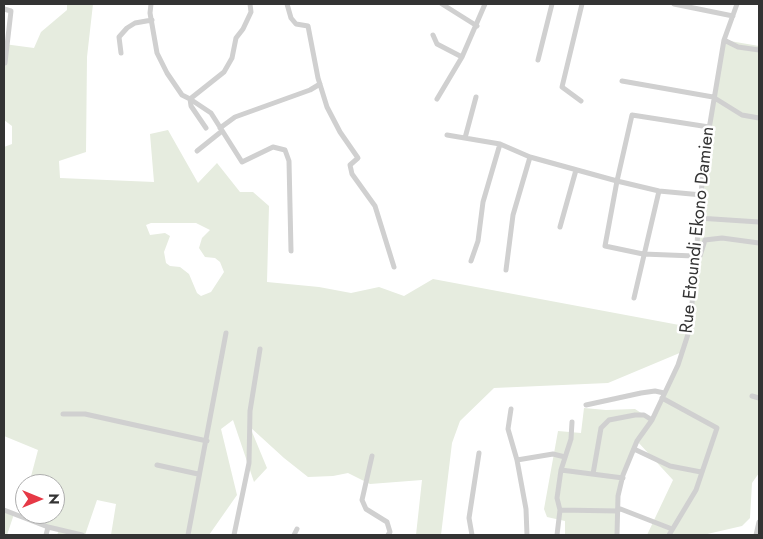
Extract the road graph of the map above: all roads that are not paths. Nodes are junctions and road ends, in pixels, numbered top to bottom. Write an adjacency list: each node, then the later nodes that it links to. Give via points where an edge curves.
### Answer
1 (151, 4): 12 (street)
2 (250, 4): 25 (street, via 251,12 236,38 232,58 224,72)
3 (287, 4): 22 (street, via 296,24 308,26)
4 (442, 4): 13 (street)
5 (485, 4): 13 (street)
6 (552, 4): 19 (street)
7 (582, 4): 27 (street, via 562,87)
8 (674, 4): 11 (street)
9 (737, 4): 11 (street, Rue Etoundi Ekono Damien)
10 (4, 9): 20 (street, via 11,11)
11 (733, 16): 15 (street, Rue Etoundi Ekono Damien)
12 (152, 20): 17 (street, via 127,28 119,38); 25 (street, via 162,66 182,95)
13 (477, 26): 18 (street)
14 (433, 35): 18 (street, via 437,44)
15 (724, 40): 16 (street, via 738,47); 23 (street, Rue Etoundi Ekono Damien)
16 (759, 50)
17 (121, 53)
18 (462, 57): 26 (street)
19 (538, 60)
20 (6, 63)
21 (622, 81): 23 (street)
22 (320, 84): 31 (street, via 244,114); 49 (street, via 327,108 358,158 350,165 352,174 375,206)
23 (713, 97): 28 (street, via 742,115); 29 (street, Rue Etoundi Ekono Damien)
24 (476, 98): 33 (street)
25 (190, 99): 30 (street, via 191,106); 31 (street, via 211,114)
26 (437, 99)
27 (582, 102)
28 (759, 118)
29 (708, 127): 38 (street, via 632,116); 40 (street, Rue Etoundi Ekono Damien)
30 (206, 128)
31 (221, 130): 35 (street); 45 (street, via 242,162 273,147 285,150 289,161)
32 (448, 135): 33 (street)
33 (465, 138): 34 (street)
34 (500, 144): 36 (street); 48 (street, via 483,202 478,241)
35 (197, 151)
36 (530, 157): 37 (street); 50 (street, via 514,215)
37 (576, 170): 38 (street); 43 (street)
38 (617, 181): 39 (street); 46 (street, via 605,246)
39 (659, 191): 40 (street); 46 (street)
40 (702, 195): 41 (street, Rue Etoundi Ekono Damien)
41 (698, 218): 42 (street); 47 (street, Rue Etoundi Ekono Damien)
42 (759, 222)
43 (560, 227)
44 (759, 243): 47 (street, via 722,238 705,240 700,256)
45 (292, 251)
46 (643, 254): 47 (street); 51 (street)
47 (694, 256): 54 (street, Rue Etoundi Ekono Damien, via 690,328 678,365)
48 (471, 261)
49 (394, 267)
50 (506, 270)
51 (634, 298)
52 (226, 333): 62 (street)
53 (260, 349): 84 (street, via 250,411 249,463)
54 (663, 396): 57 (street, via 655,391); 60 (street, Rue Etoundi Ekono Damien); 70 (street, via 717,428)
55 (752, 396): 56 (street)
56 (759, 398)
57 (586, 405)
58 (511, 410): 67 (street, via 508,429)
59 (63, 414): 62 (street, via 85,414)
60 (652, 420): 63 (street, Rue Etoundi Ekono Damien); 72 (street, via 644,415 635,415 609,420 601,428)
61 (572, 422): 66 (street)
62 (207, 440): 71 (street)
63 (634, 449): 70 (street, via 670,466); 73 (street, Rue Etoundi Ekono Damien)
64 (479, 453): 87 (street, via 469,518)
65 (372, 456): 86 (street, via 362,500 366,509 387,522)
66 (565, 457): 67 (street, via 553,454); 69 (street)
67 (517, 460): 88 (street)
68 (157, 465): 71 (street)
69 (561, 470): 72 (street); 75 (street, via 556,498)
70 (701, 472): 80 (street, via 696,490)
71 (198, 474): 83 (street)
72 (593, 474): 73 (street)
73 (623, 478): 76 (street, Rue Etoundi Ekono Damien)
74 (4, 510): 78 (street)
75 (560, 510): 76 (street); 89 (street)
76 (618, 510): 80 (street); 90 (street, Rue Etoundi Ekono Damien)
77 (759, 522): 92 (street)
78 (48, 527): 81 (street); 82 (street)
79 (297, 529): 85 (street)
80 (672, 529): 91 (street)
81 (46, 535)
82 (82, 535)
83 (188, 535)
84 (234, 535)
85 (294, 535)
86 (388, 535)
87 (472, 535)
88 (527, 535)
89 (557, 535)
90 (616, 535)
91 (668, 535)
92 (756, 535)

